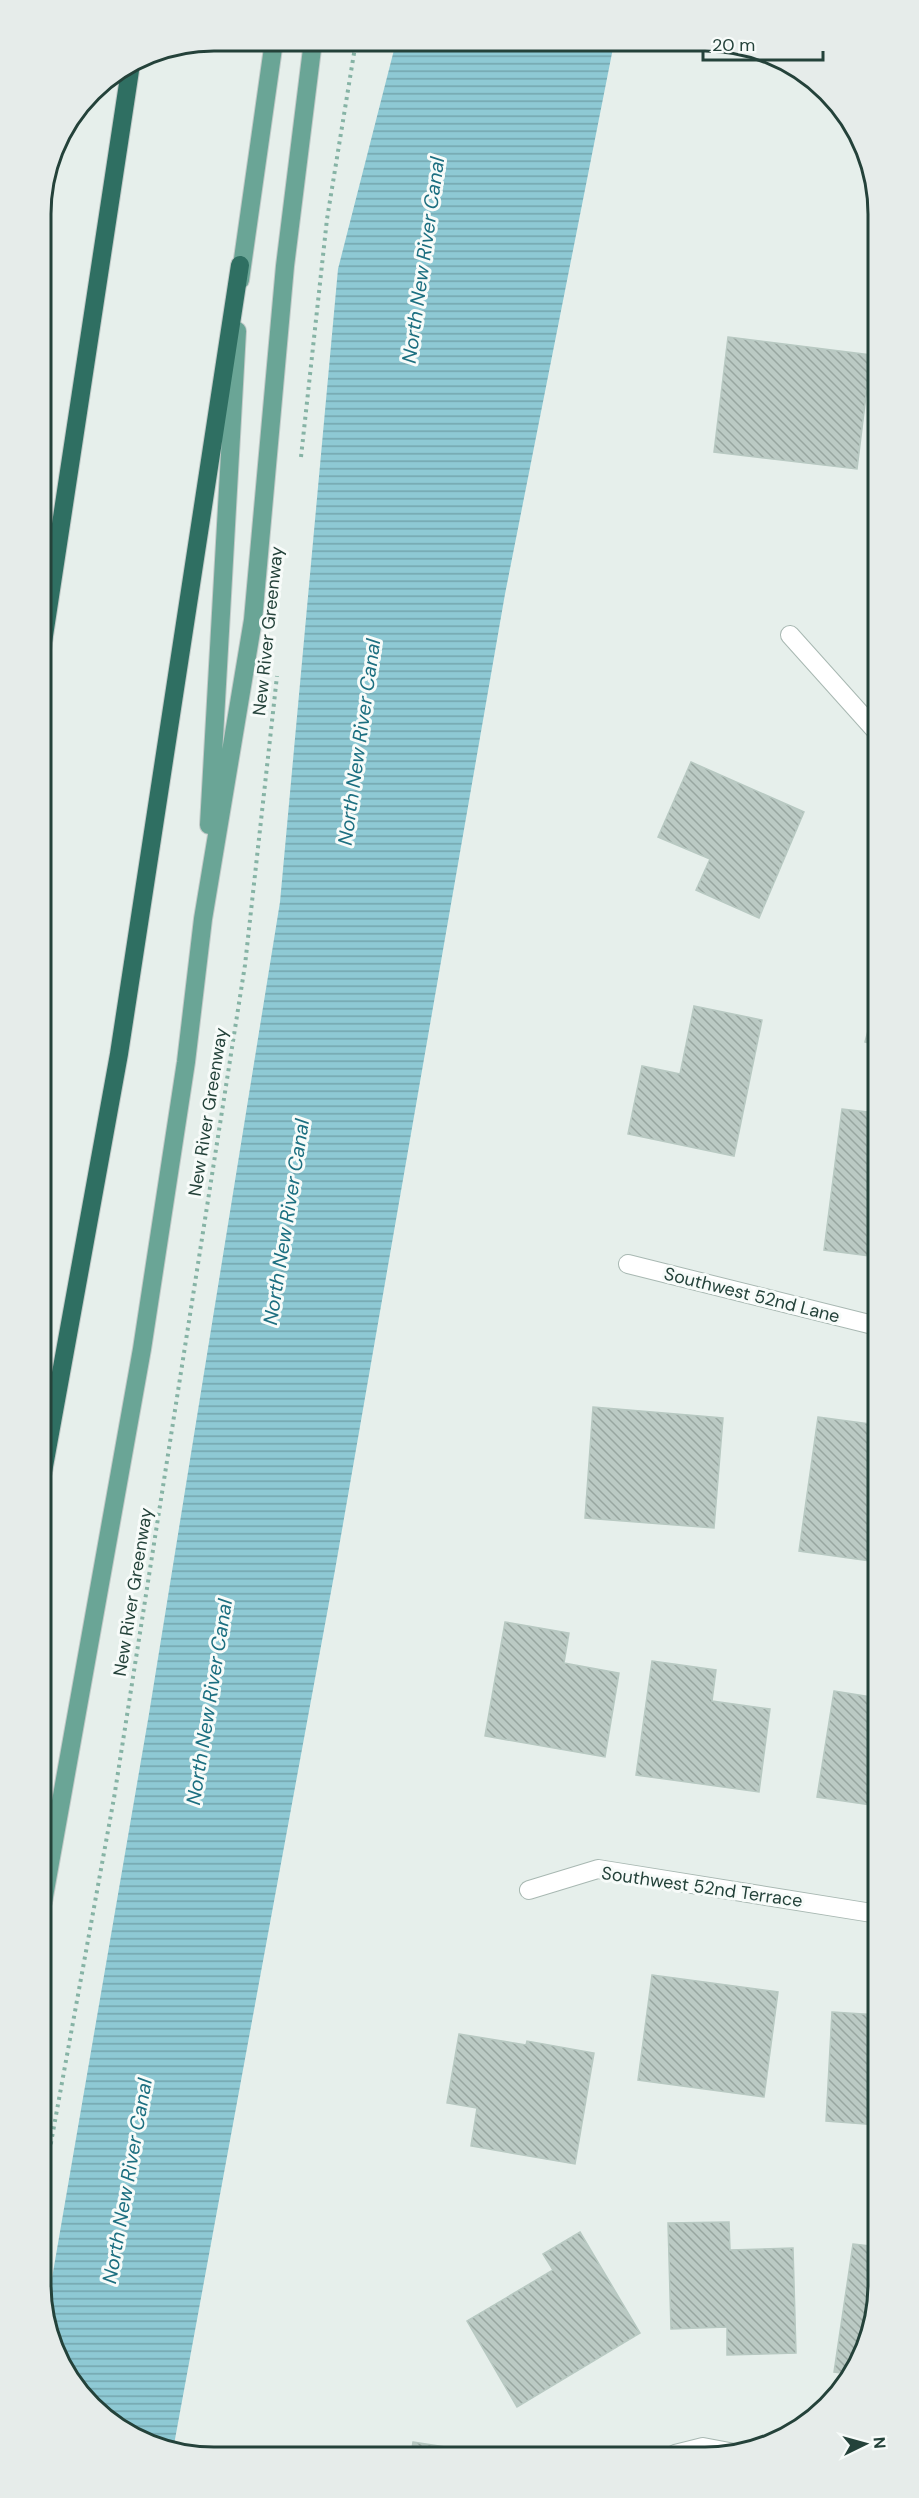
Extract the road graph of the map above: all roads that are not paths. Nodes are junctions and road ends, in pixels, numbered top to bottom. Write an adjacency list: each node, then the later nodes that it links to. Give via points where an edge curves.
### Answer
1 (272, 51): 4 (main road)
2 (312, 51): 8 (main road, via 285,266 253,620)
3 (129, 75): 5 (highway)
4 (240, 265): 8 (main road); 11 (highway, via 118,1054)
5 (51, 590)
6 (790, 634): 7 (street)
7 (868, 721)
8 (203, 919): 12 (main road, via 186,1062 142,1349)
9 (628, 1264): 10 (street, Southwest 52nd Lane)
10 (868, 1324)
11 (51, 1427)
12 (51, 1857)
13 (529, 1890): 14 (street, Southwest 52nd Terrace, via 598,1869)
14 (868, 1912)

